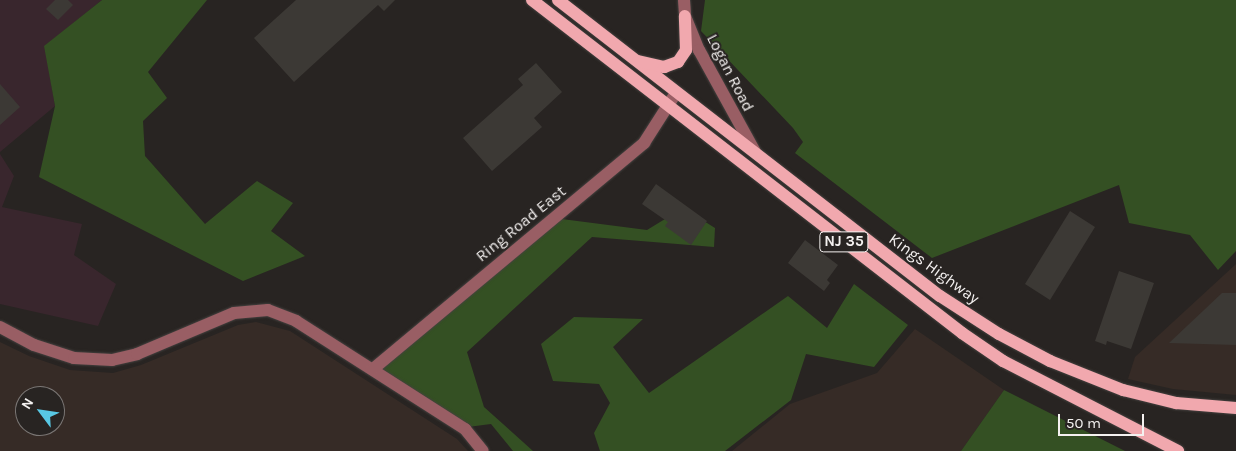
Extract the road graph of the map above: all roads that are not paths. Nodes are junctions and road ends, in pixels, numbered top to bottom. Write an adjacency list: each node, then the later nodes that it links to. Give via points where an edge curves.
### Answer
1 (532, 0): 7 (main road, Kings Highway / NJ 35)
2 (558, 0): 5 (main road, Kings Highway / NJ 35)
3 (684, 0): 4 (street, Logan Road)
4 (685, 16): 5 (main road, via 686,50 678,62 664,66); 8 (street, Logan Road, via 729,109)
5 (634, 61): 6 (main road, Kings Highway / NJ 35)
6 (676, 93): 7 (street, Ring Road East); 8 (main road, Kings Highway / NJ 35)
7 (667, 106): 10 (street, Ring Road East, via 644,143); 13 (main road, Kings Highway / NJ 35, via 1003,362)
8 (758, 156): 11 (main road, Kings Highway / NJ 35, via 956,307 1041,356 1124,390 1176,403)
9 (0, 327): 10 (street, via 34,345 74,358 112,360 234,313 268,310 296,321)
10 (373, 369): 12 (street, via 465,429)
11 (1236, 408)
12 (483, 451)
13 (1178, 451)

